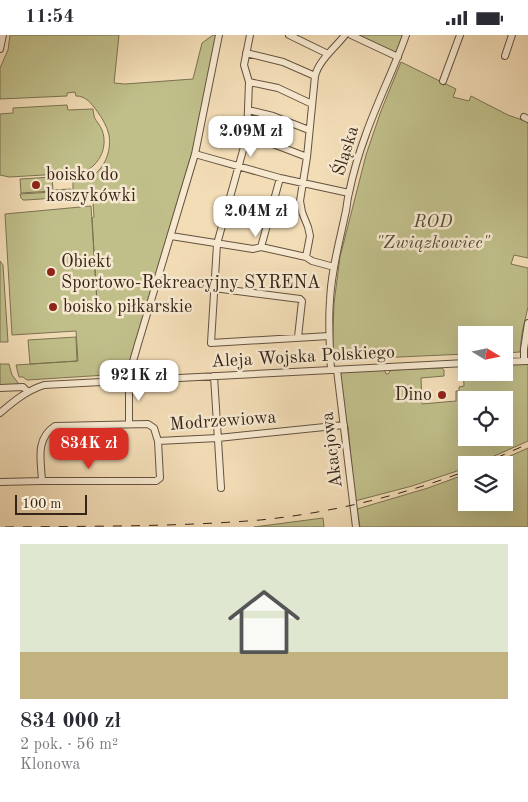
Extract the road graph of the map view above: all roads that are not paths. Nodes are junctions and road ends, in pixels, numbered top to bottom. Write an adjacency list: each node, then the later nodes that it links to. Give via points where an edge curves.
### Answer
1 (2, 35): 10 (street)
2 (219, 35): 22 (street)
3 (250, 35): 11 (street)
4 (289, 35): 12 (street)
5 (345, 35): 12 (street)
6 (351, 35): 14 (street)
7 (406, 35): 14 (street, Śląska)
8 (460, 35): 16 (street)
9 (512, 35): 13 (street)
10 (0, 49)
11 (246, 53): 15 (street, via 283,63); 17 (street, via 244,65)
12 (328, 54): 15 (street)
13 (505, 56)
14 (398, 57): 27 (street, Śląska, via 375,110)
15 (315, 77): 18 (street)
16 (443, 81)
17 (249, 82): 18 (street, via 278,88); 19 (street)
18 (312, 104): 20 (street)
19 (248, 110): 20 (street); 21 (street)
20 (309, 130): 23 (street)
21 (247, 136): 23 (street); 24 (street)
22 (195, 154): 24 (street); 28 (street)
23 (307, 157): 26 (street)
24 (238, 166): 25 (street); 29 (street)
25 (280, 177): 26 (street); 30 (street)
26 (303, 183): 27 (street); 31 (street, via 300,207 310,236)
27 (349, 193): 32 (street, Śląska)
28 (171, 236): 29 (street); 42 (street)
29 (217, 244): 30 (street, via 253,249); 33 (street)
30 (261, 247): 31 (street)
31 (306, 257): 32 (street)
32 (334, 267): 35 (street, Śląska)
33 (214, 288): 36 (street, via 300,299); 36 (street, via 212,343)
34 (528, 323): 37 (street, via 524,349)
35 (329, 336): 36 (street); 40 (street, Śląska)
36 (298, 337)
37 (526, 361): 38 (street)
38 (513, 362)
39 (458, 363): 40 (street, Aleja Wojska Polskiego)
40 (334, 370): 41 (street, Aleja Wojska Polskiego); 47 (street, Akacjowa)
41 (214, 376): 42 (street, Aleja Wojska Polskiego); 48 (street)
42 (128, 380): 44 (street, Aleja Wojska Polskiego, via 44,385); 46 (street)
43 (0, 388): 44 (street, via 23,387)
44 (28, 392): 45 (street, Aleja Wojska Polskiego)
45 (0, 413)
46 (129, 424): 49 (street, Modrzewiowa, via 148,424 154,428); 50 (street, Modrzewiowa, via 55,426 45,435 40,446)
47 (344, 425): 48 (street, Modrzewiowa); 53 (street, Akacjowa)
48 (218, 438): 49 (street, Modrzewiowa); 52 (street)
49 (158, 441): 50 (street, via 160,478 156,481)
50 (42, 481): 51 (street)
51 (0, 482)
52 (221, 488)
53 (356, 527)

